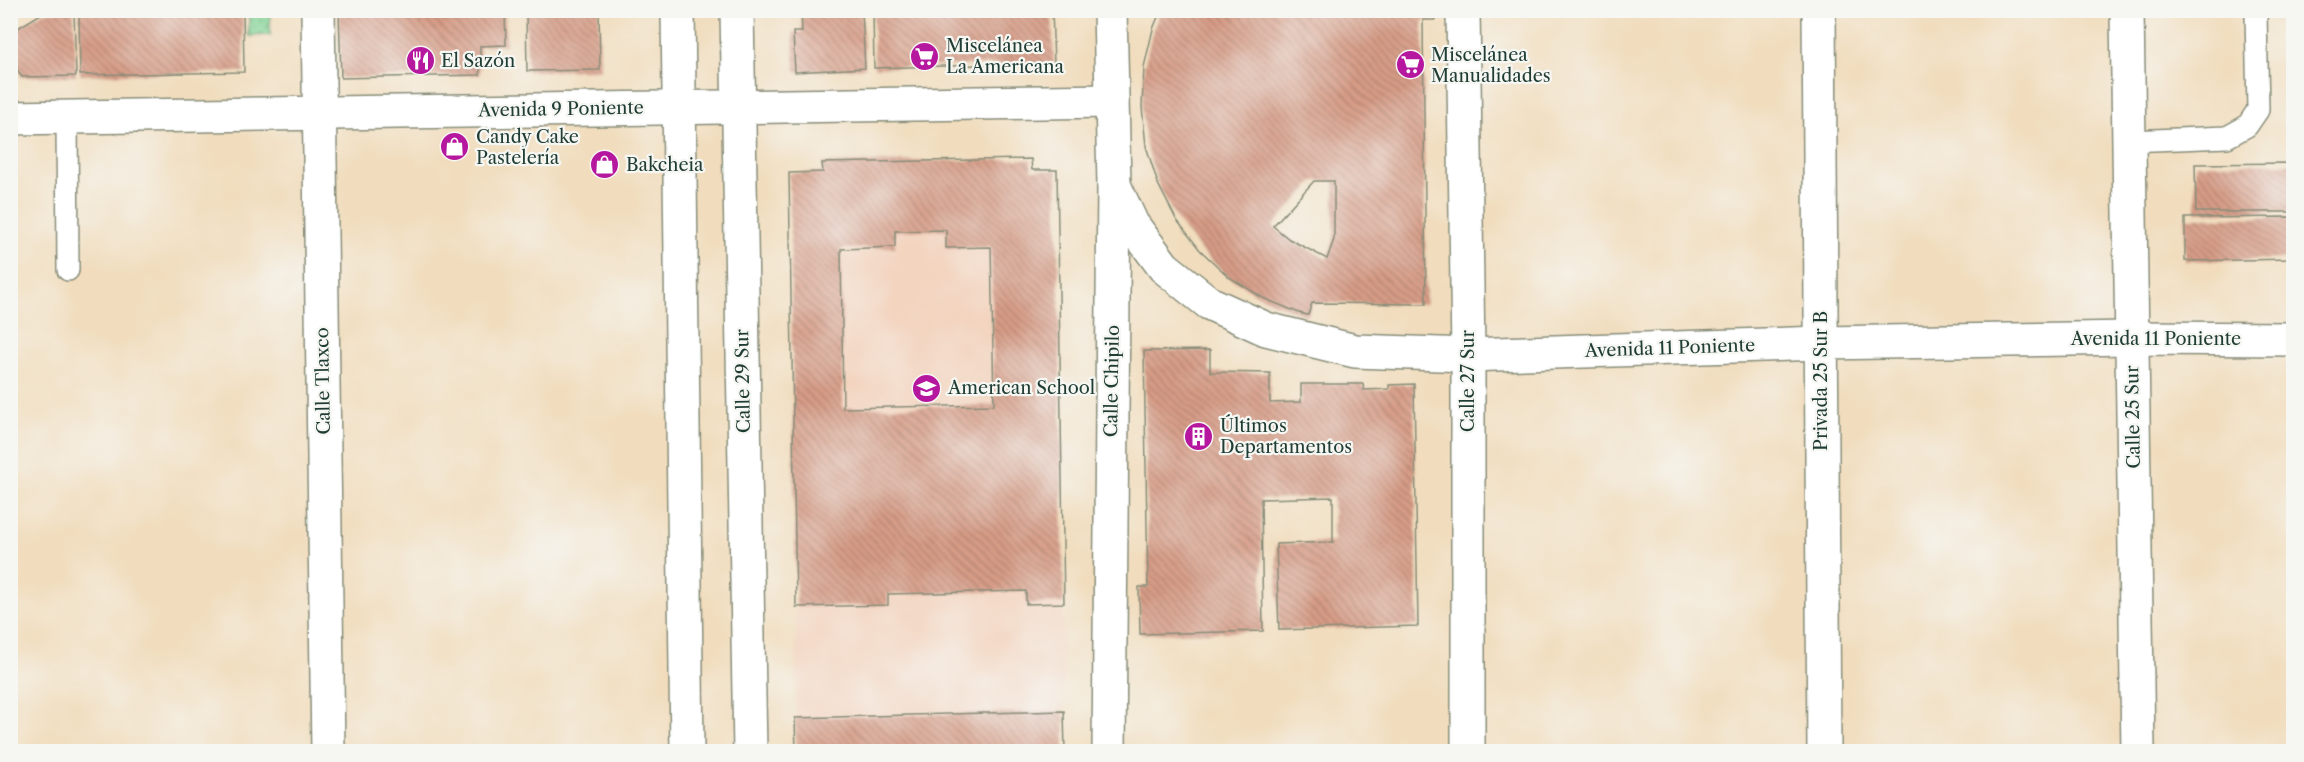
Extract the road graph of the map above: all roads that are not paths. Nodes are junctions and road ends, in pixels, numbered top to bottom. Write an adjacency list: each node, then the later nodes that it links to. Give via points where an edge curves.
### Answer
1 (318, 10): 12 (street, Calle Tlaxco)
2 (678, 10): 11 (street)
3 (738, 10): 10 (street, Calle 29 Sur)
4 (1463, 10): 21 (street, Calle 27 Sur)
5 (1819, 10): 20 (street, Privada 25 Sur B)
6 (2127, 10): 15 (street, Calle 25 Sur)
7 (1112, 14): 9 (street, Calle Chipilo)
8 (2256, 14): 15 (lane, via 2258,110 2247,126 2227,137)
9 (1112, 101): 10 (street, Avenida 9 Poniente); 16 (street, Calle Chipilo)
10 (739, 106): 11 (street, Avenida 9 Poniente); 24 (street, Calle 29 Sur)
11 (679, 107): 12 (street, Avenida 9 Poniente); 23 (street)
12 (319, 113): 14 (street, Avenida 9 Poniente); 22 (street, Calle Tlaxco)
13 (10, 118): 14 (street, Avenida 9 Poniente)
14 (66, 118): 17 (lane)
15 (2129, 141): 18 (street, Calle 25 Sur)
16 (1114, 185): 21 (street, Avenida 11 Poniente, via 1132,224 1164,267 1209,303 1266,329 1355,351); 25 (street, Calle Chipilo)
17 (68, 270)
18 (2132, 338): 19 (street, Avenida 11 Poniente); 20 (street, Avenida 11 Poniente); 28 (street, Calle 25 Sur)
19 (2294, 339)
20 (1821, 343): 21 (street, Avenida 11 Poniente); 27 (street, Privada 25 Sur B)
21 (1468, 355): 26 (street, Calle 27 Sur)
22 (328, 752)
23 (687, 752)
24 (750, 752)
25 (1109, 752)
26 (1468, 752)
27 (1824, 752)
28 (2138, 752)

